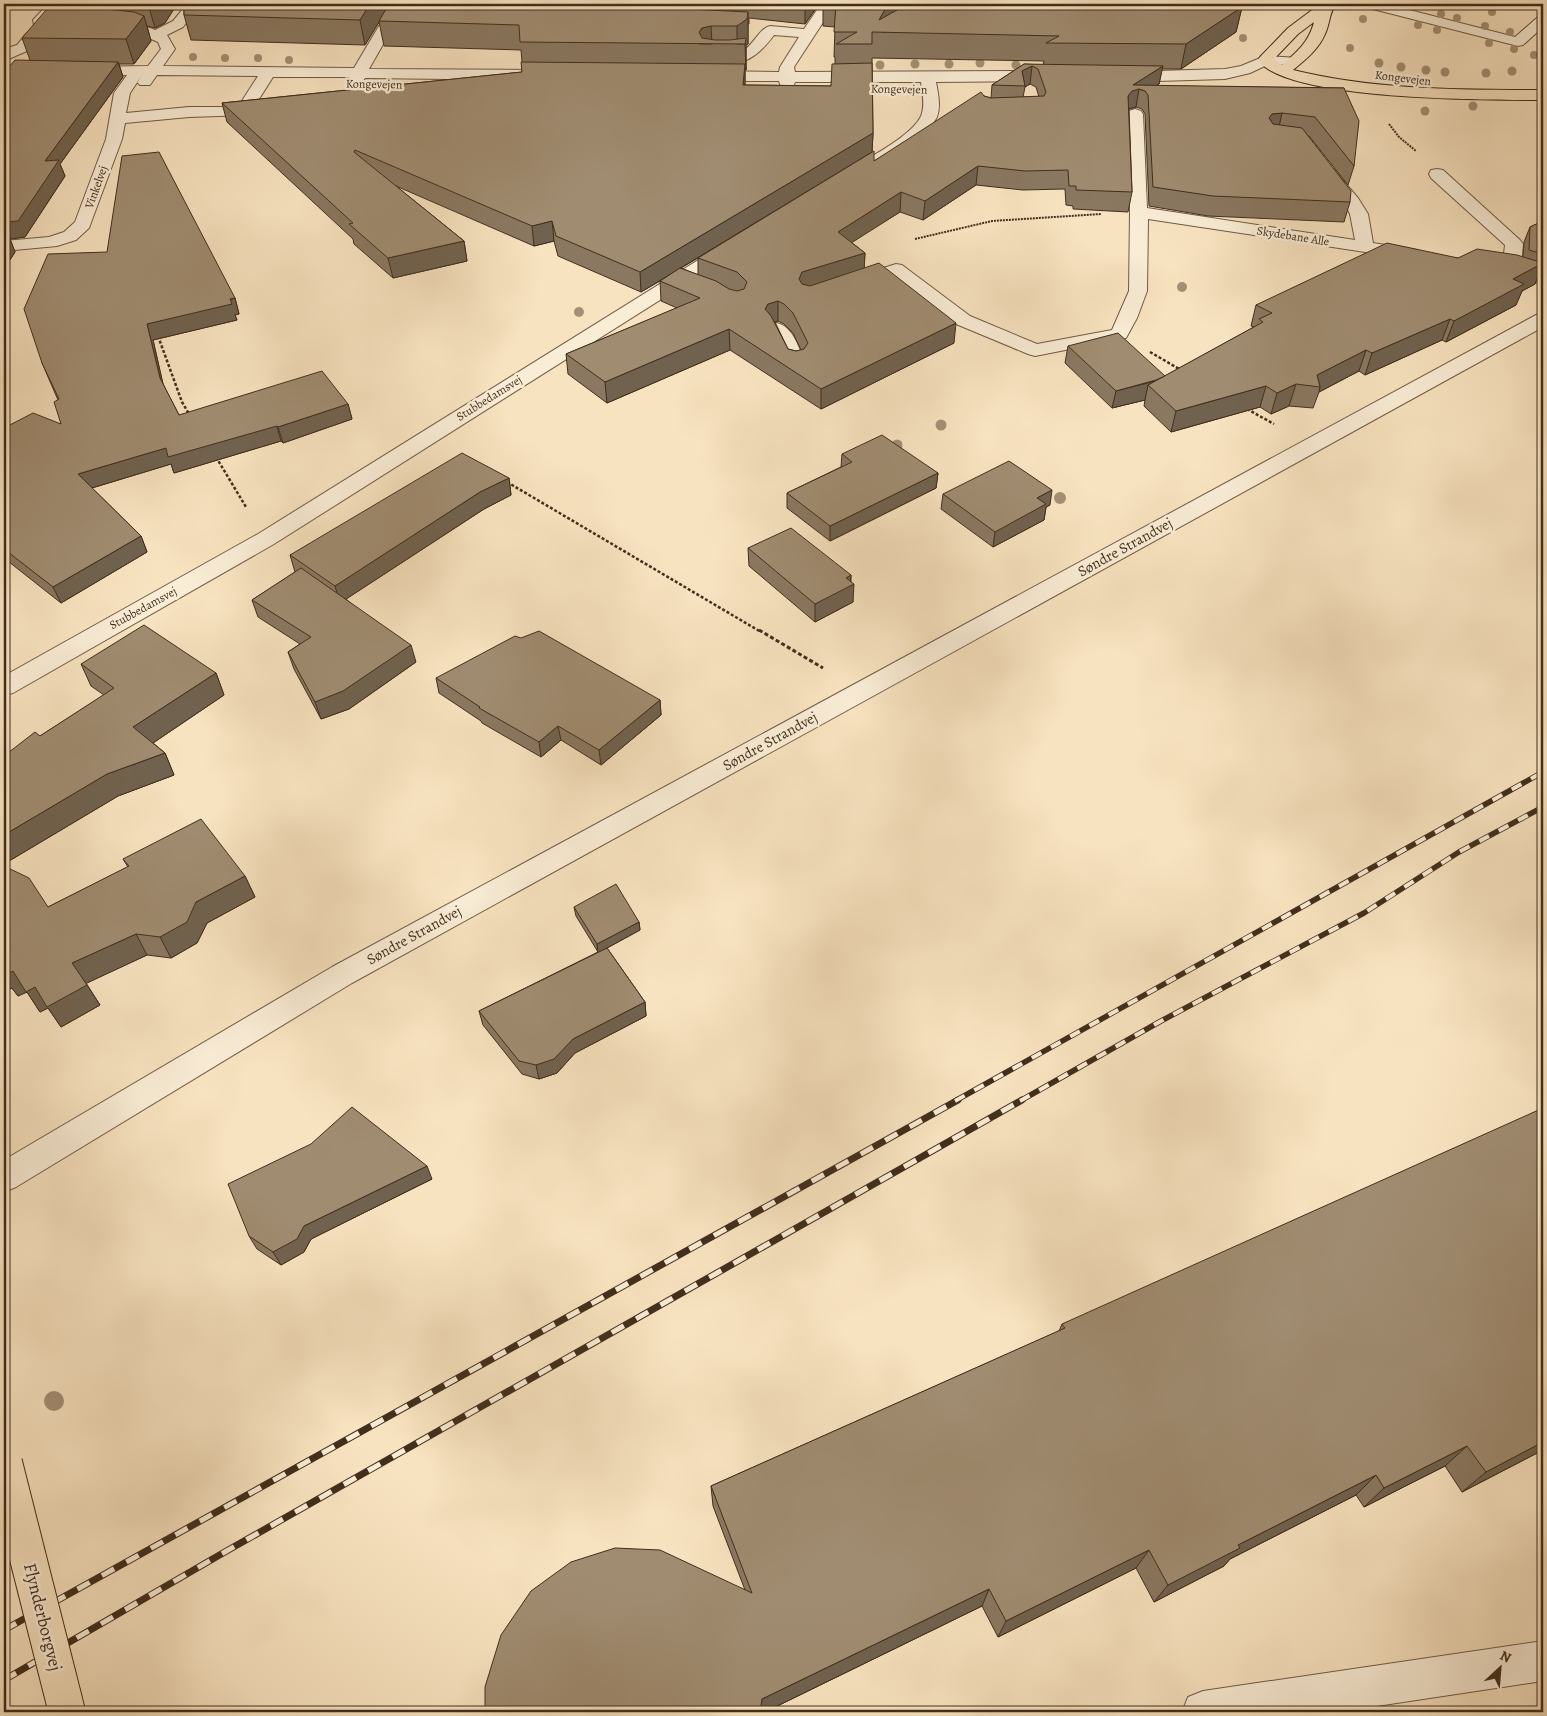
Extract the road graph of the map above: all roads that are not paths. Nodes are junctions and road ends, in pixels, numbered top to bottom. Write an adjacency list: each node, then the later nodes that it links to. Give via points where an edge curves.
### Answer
1 (56, 4): 11 (street, via 40,20)
2 (194, 4): 14 (street, via 178,24)
3 (399, 4): 27 (street)
4 (828, 4): 13 (street)
5 (1370, 4): 7 (street, via 1518,42)
6 (1327, 6): 17 (main road, via 1293,31); 18 (main road, via 1318,35 1308,50)
7 (1543, 20)
8 (62, 28): 11 (street)
9 (120, 29): 14 (street)
10 (750, 29): 12 (street)
11 (42, 31): 15 (street, via 28,38 22,48)
12 (769, 31): 13 (street); 16 (street, via 742,59)
13 (808, 34): 29 (street, via 787,67)
14 (157, 35): 25 (street, Vinkelvej, via 164,39 168,49)
15 (4, 57)
16 (694, 58)
17 (1265, 60): 18 (street); 21 (main road, Kongevejen); 21 (street, via 1245,70 1225,74 1110,82 1217,88 1258,81)
18 (1294, 61): 19 (main road); 21 (main road)
19 (1323, 66)
20 (1346, 70): 31 (main road, Kongevejen, via 1443,83)
21 (1282, 72): 34 (main road, Kongevejen, via 1328,83 1384,90)
22 (554, 75): 27 (street, Kongevejen)
23 (73, 76): 25 (street, Kongevejen)
24 (1058, 76): 30 (street, Kongevejen)
25 (141, 77): 26 (street, Kongevejen); 36 (street, Vinkelvej, via 122,93)
26 (265, 78): 27 (street, Kongevejen); 36 (street, via 243,112 189,112)
27 (357, 78): 32 (street, Kongevejen)
28 (695, 82): 29 (street, Kongevejen)
29 (787, 83): 30 (street, Kongevejen)
30 (928, 83): 33 (street, Kongevejen); 39 (street, via 930,115 922,128 902,144)
31 (1543, 83)
32 (541, 86)
33 (1048, 90)
34 (1543, 95)
35 (1135, 114): 40 (street)
36 (117, 119): 42 (street, Vinkelvej, via 114,139 83,224 70,236 51,242)
37 (1318, 159): 43 (street, via 1359,214)
38 (1438, 174): 46 (street, via 1514,244)
39 (828, 189)
40 (1140, 212): 43 (street, Skydebane Alle); 50 (street, via 1138,291 1119,334 1035,350 963,320 896,269)
41 (745, 239): 47 (street, Stubbedamsvej)
42 (4, 246)
43 (1365, 247): 44 (street, Skydebane Alle)
44 (1424, 256)
45 (1482, 265): 46 (street)
46 (1512, 269): 48 (street)
47 (679, 279): 49 (street); 54 (street, Stubbedamsvej, via 266,539)
48 (1543, 279)
49 (704, 288)
50 (835, 289)
51 (1543, 319): 55 (street, Søndre Strandvej, via 342,975)
52 (777, 329): 53 (street)
53 (796, 364)
54 (4, 687)
55 (4, 1177)
56 (4, 1463): 58 (main road, Flynderborgvej, bridge)
57 (1543, 1662): 59 (street)
58 (67, 1712)
59 (1203, 1712)

